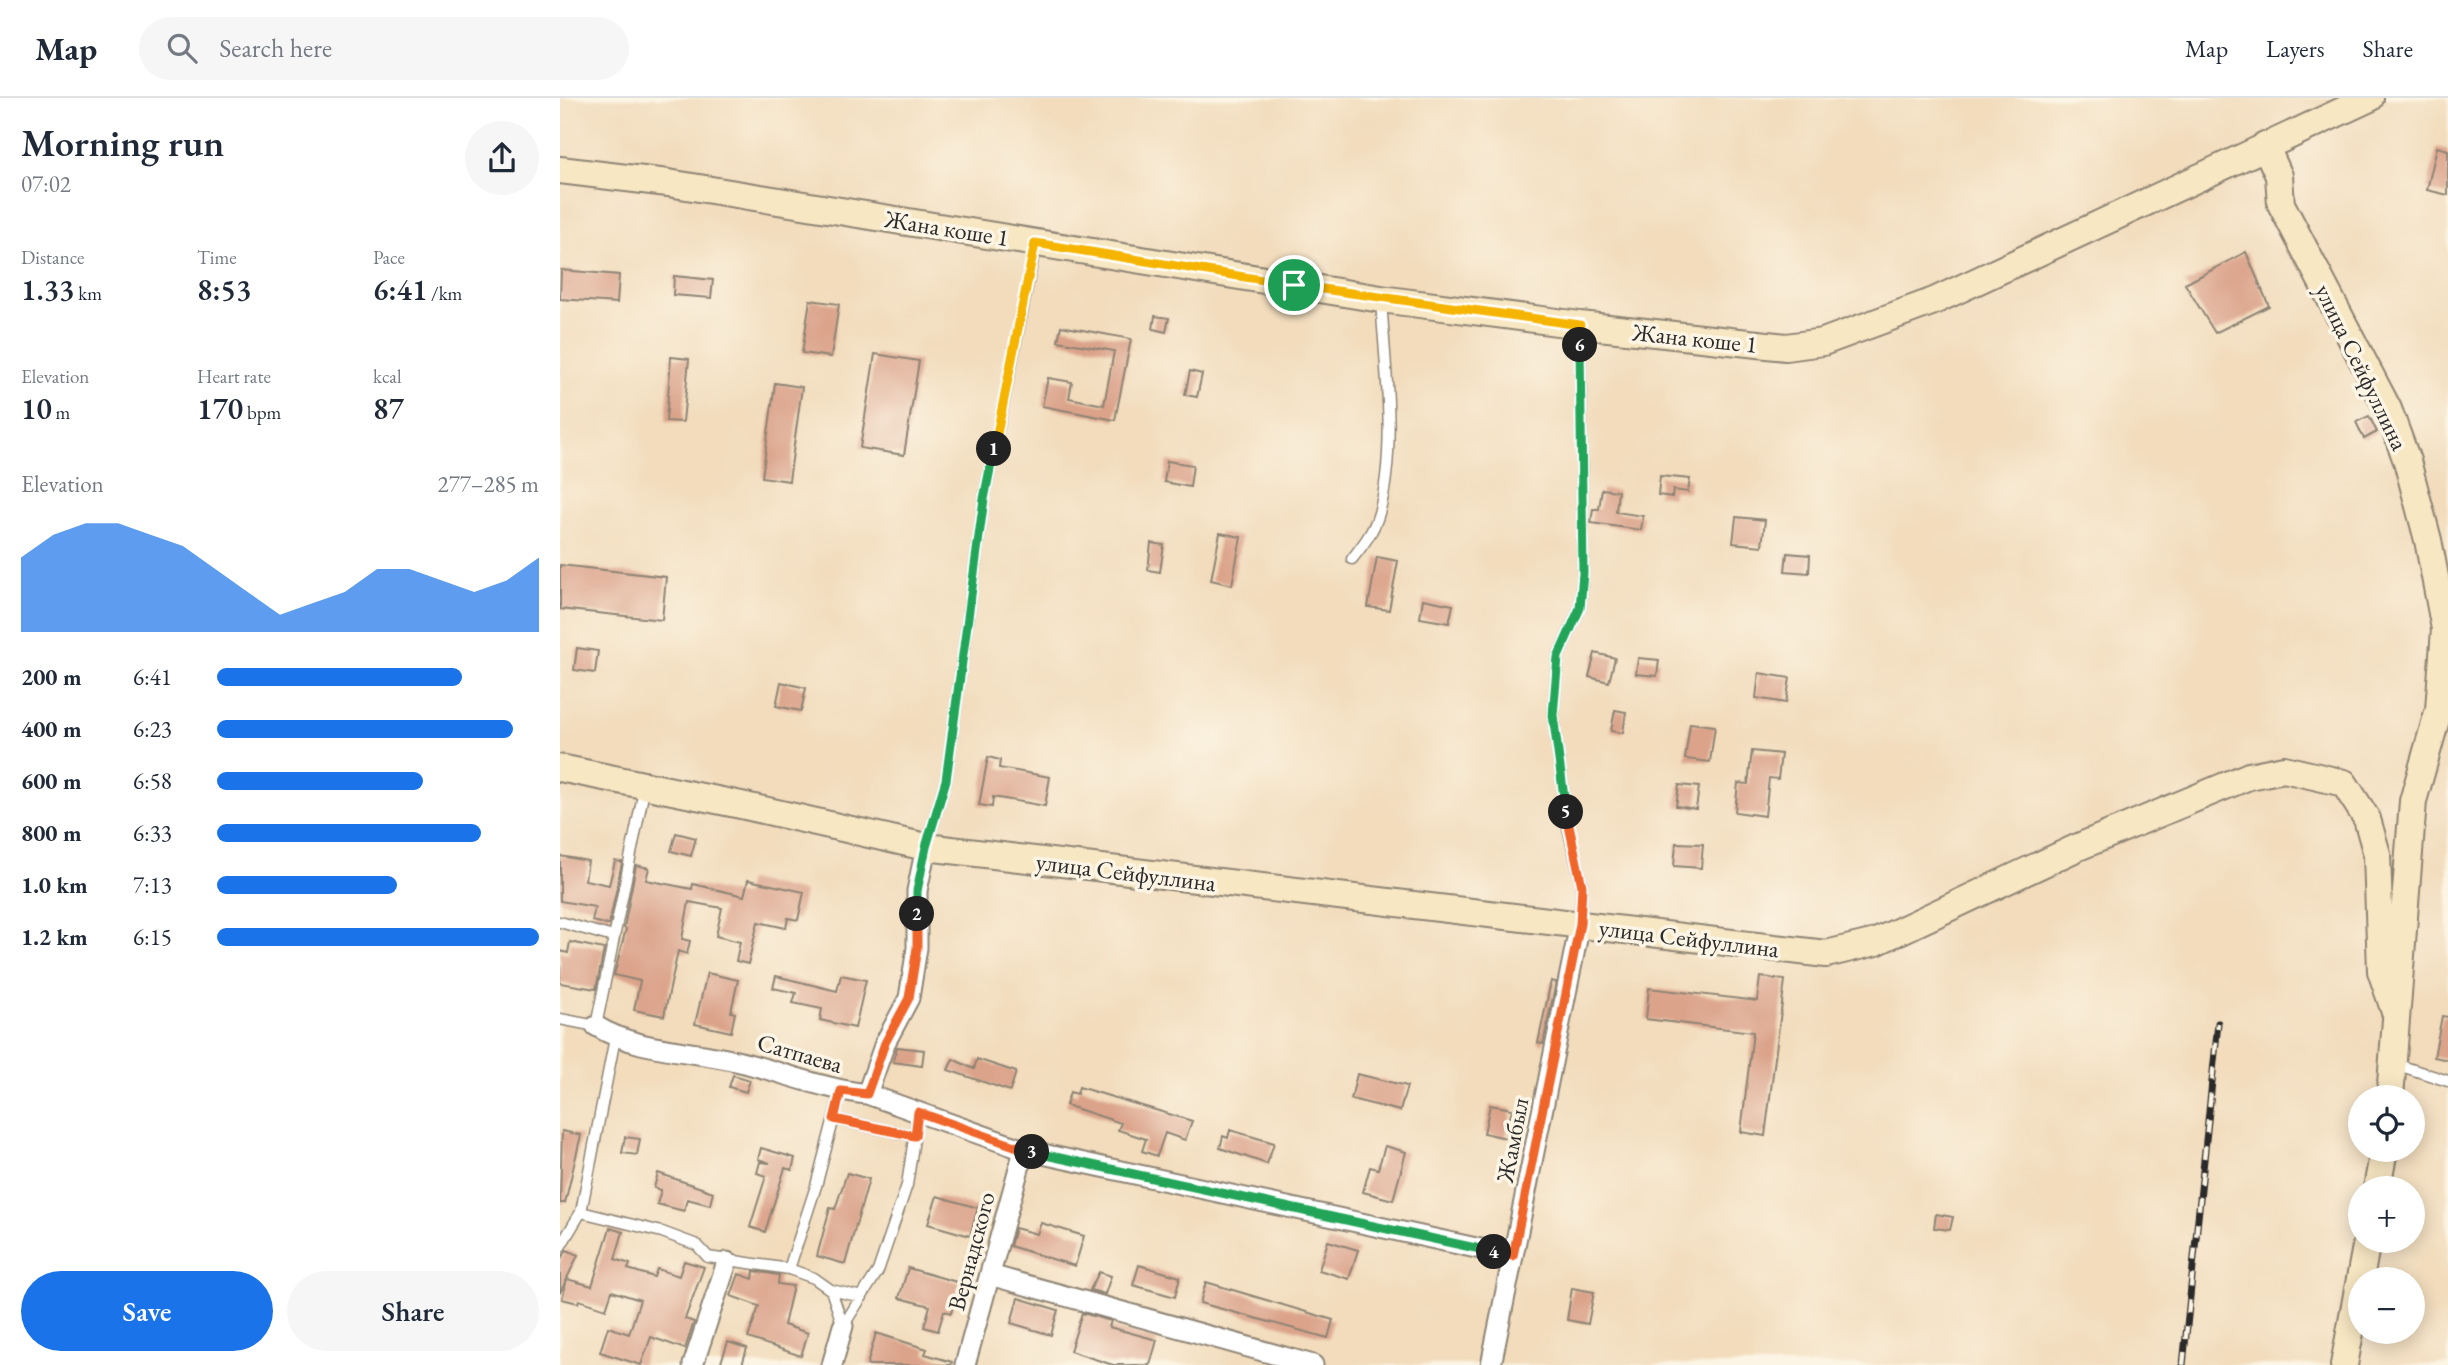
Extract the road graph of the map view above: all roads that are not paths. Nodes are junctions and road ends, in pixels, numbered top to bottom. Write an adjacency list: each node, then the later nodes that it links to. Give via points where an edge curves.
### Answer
1 (2370, 98): 2 (street, Жана коше 1)
2 (2265, 145): 6 (street, Жана коше 1, via 1934,301 1823,342 1786,347); 8 (street, улица Сейфуллина, via 2279,176 2281,204 2388,408 2407,461 2445,629)
3 (560, 170): 4 (street, Жана коше 1, via 668,183)
4 (1035, 243): 5 (street, Жана коше 1); 11 (lane, via 984,499 946,780)
5 (1381, 299): 6 (street, Жана коше 1); 7 (lane, via 1387,470 1372,532)
6 (1580, 325): 13 (lane, via 1583,573 1580,608 1558,657 1553,715 1568,827 1582,886)
7 (1352, 559)
8 (2444, 707): 15 (street, улица Сейфуллина, via 2413,801)
9 (560, 768): 10 (street, улица Сейфуллина)
10 (645, 785): 11 (street, улица Сейфуллина); 14 (lane)
11 (926, 847): 13 (street, улица Сейфуллина); 23 (street, via 917,891 917,948 909,998 885,1043)
12 (560, 922): 14 (lane)
13 (1580, 924): 15 (street, улица Сейфуллина, via 1826,954 1876,942 2076,848 2249,776 2284,769 2344,783 2367,820 2376,854 2381,971); 31 (street, Жамбыл)
14 (613, 937): 17 (lane)
15 (2395, 1012): 19 (street, улица Сейфуллина)
16 (560, 1019): 17 (lane, Сатпаева)
17 (596, 1026): 18 (street, Сатпаева)
18 (615, 1038): 22 (street, Сатпаева, via 738,1061); 28 (lane)
19 (2393, 1064): 20 (lane); 21 (street, улица Сейфуллина)
20 (2448, 1081)
21 (2391, 1085)
22 (841, 1091): 23 (street, Сатпаева); 25 (lane)
23 (867, 1094): 24 (street, Сатпаева)
24 (918, 1112): 26 (lane); 27 (street, Сатпаева)
25 (834, 1119): 26 (lane); 33 (lane)
26 (915, 1136): 36 (lane, via 903,1198 878,1271)
27 (1024, 1150): 31 (street, Сатпаева); 34 (street, Вернадского)
28 (581, 1212): 29 (lane); 32 (lane, via 662,1232)
29 (560, 1247)
30 (2365, 1253): 43 (street)
31 (1513, 1256): 42 (street, Жамбыл)
32 (727, 1262): 33 (lane); 38 (street)
33 (789, 1269): 35 (lane)
34 (990, 1275): 40 (street, Вернадского); 41 (street)
35 (831, 1290): 36 (lane); 37 (lane)
36 (862, 1297): 37 (lane)
37 (843, 1326): 39 (street)
38 (693, 1365)
39 (832, 1365)
40 (965, 1365)
41 (1313, 1365)
42 (1491, 1365)
43 (2344, 1365)

